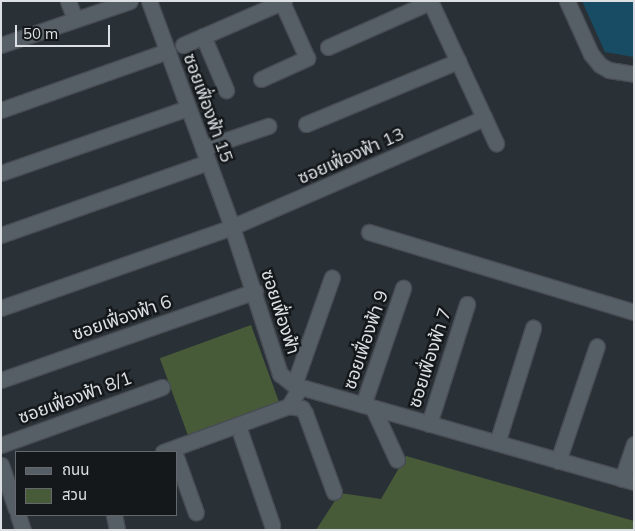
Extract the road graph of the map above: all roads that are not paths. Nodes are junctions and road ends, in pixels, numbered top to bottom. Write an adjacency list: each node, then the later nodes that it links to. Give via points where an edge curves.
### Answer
1 (68, 1): 7 (street)
2 (130, 1): 7 (street)
3 (150, 1): 12 (street, ซอยเฟื่องฟ้า 15)
4 (430, 1): 11 (street); 13 (street)
5 (567, 1): 14 (street, via 591,54 600,65 609,70)
6 (283, 2): 8 (street); 15 (street, via 307,58)
7 (75, 20): 9 (street)
8 (203, 36): 10 (street); 16 (street)
9 (3, 40)
10 (182, 45)
11 (328, 47)
12 (168, 52): 17 (street, ซอยเฟื่องฟ้า 15); 18 (street)
13 (458, 61): 19 (street); 20 (street)
14 (634, 74)
15 (261, 79)
16 (226, 90)
17 (188, 108): 23 (street, ซอยเฟื่องฟ้า 15); 24 (street)
18 (1, 110)
19 (484, 118): 22 (street); 25 (street, ซอยเฟื่องฟ้า 13)
20 (306, 124)
21 (268, 126): 23 (street)
22 (496, 143)
23 (206, 155): 25 (street, ซอยเฟื่องฟ้า 15); 27 (street)
24 (1, 174)
25 (232, 227): 30 (street, ซอยเฟื่องฟ้า); 32 (street)
26 (369, 232): 33 (street)
27 (1, 235)
28 (332, 277): 37 (street)
29 (404, 288): 40 (street, ซอยเฟื่องฟ้า 9)
30 (255, 291): 36 (street, ซอยเฟื่องฟ้า 6); 37 (street, ซอยเฟื่องฟ้า, via 280,374)
31 (467, 304): 41 (street, ซอยเฟื่องฟ้า 7)
32 (1, 308)
33 (634, 312)
34 (533, 328): 43 (street)
35 (597, 346): 48 (street)
36 (1, 380)
37 (297, 386): 39 (street); 40 (street)
38 (162, 387): 45 (street, ซอยเฟื่องฟ้า 8/1)
39 (289, 406): 42 (street); 52 (street, via 302,408 306,413)
40 (368, 407): 41 (street); 47 (street)
41 (429, 424): 43 (street)
42 (238, 426): 46 (street); 56 (street)
43 (497, 443): 48 (street)
44 (634, 444): 51 (street)
45 (1, 445)
46 (177, 451)
47 (397, 460)
48 (558, 461): 51 (street)
49 (1, 465): 53 (street)
50 (178, 468): 54 (street)
51 (628, 480)
52 (334, 492)
53 (13, 507)
54 (196, 513)
55 (17, 516): 57 (street)
56 (272, 525)
57 (23, 530)

